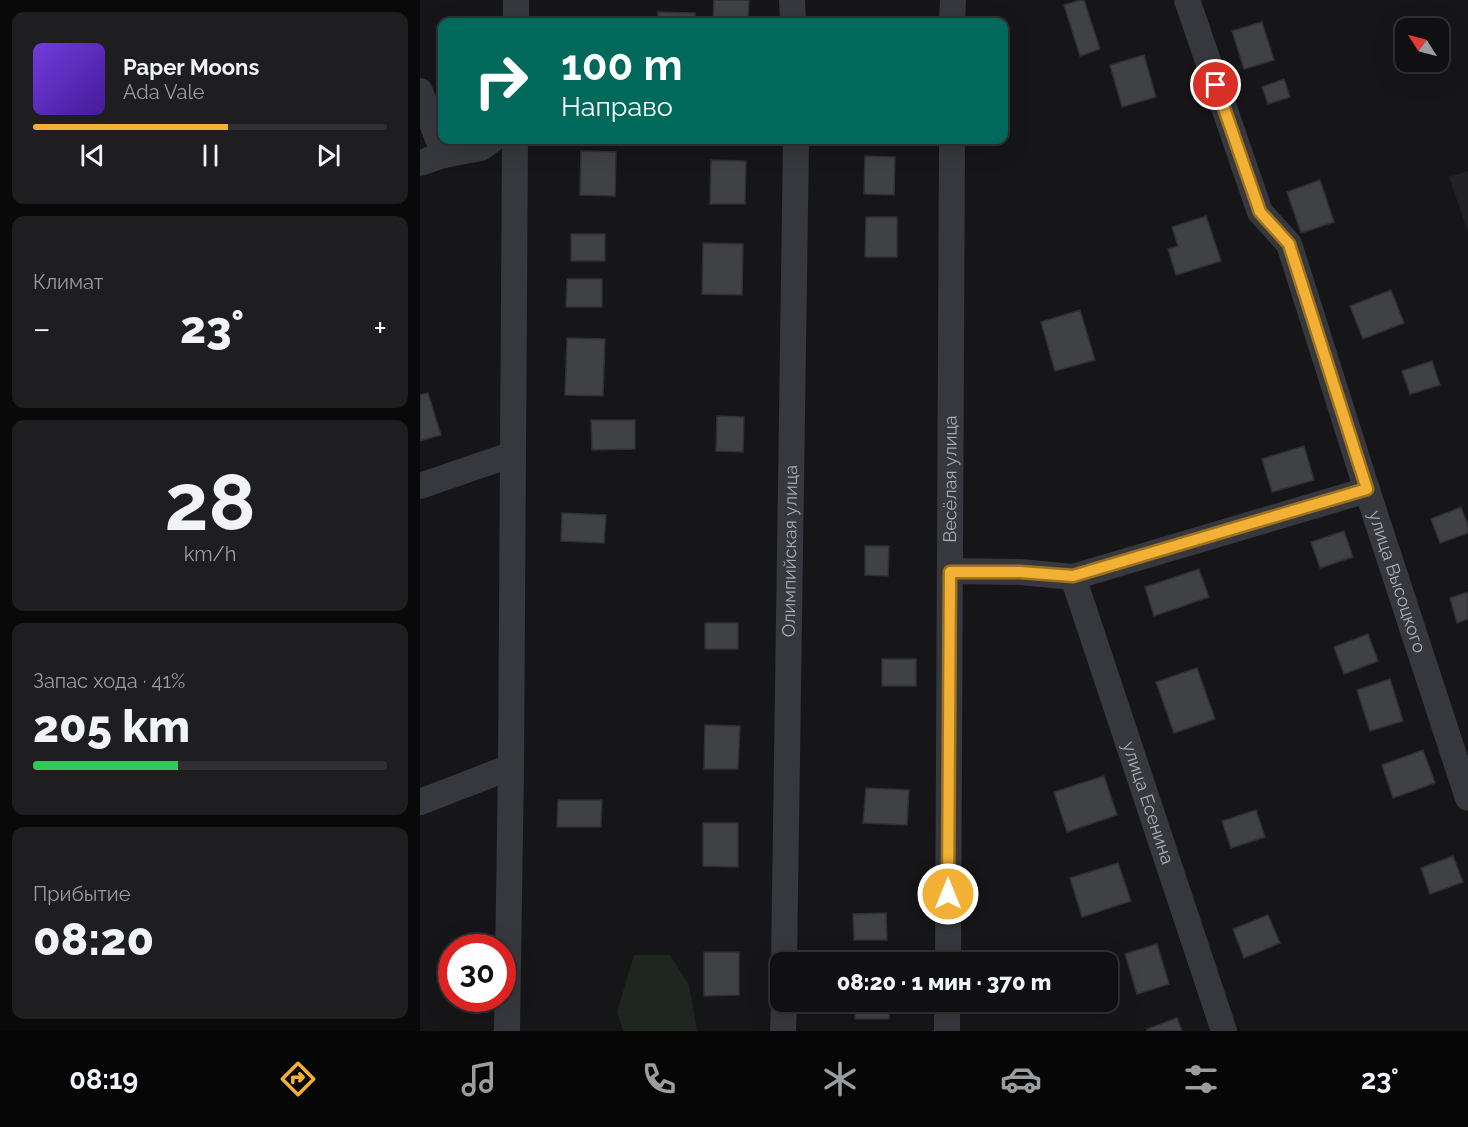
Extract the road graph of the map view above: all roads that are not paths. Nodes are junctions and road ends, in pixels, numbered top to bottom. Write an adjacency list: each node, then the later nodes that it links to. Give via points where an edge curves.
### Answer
1 (516, 0): 5 (street)
2 (792, 0): 6 (street)
3 (952, 0): 7 (street)
4 (1187, 0): 16 (street, улица Высоцкого, via 1260,212 1289,244)
5 (516, 18)
6 (793, 18)
7 (952, 18)
8 (420, 91): 13 (street)
9 (486, 144): 13 (street)
10 (515, 144): 14 (street)
11 (796, 144): 22 (street, Олимпийская улица)
12 (952, 144): 17 (street, Весёлая улица)
13 (432, 159)
14 (513, 454): 15 (street); 19 (street)
15 (420, 486)
16 (1367, 489): 18 (street); 20 (street, улица Высоцкого)
17 (950, 572): 18 (street); 23 (street, Весёлая улица)
18 (1073, 576): 29 (street, улица Есенина)
19 (511, 767): 21 (street); 26 (street)
20 (1468, 798)
21 (420, 802)
22 (784, 952)
23 (948, 952)
24 (784, 1012): 27 (street)
25 (948, 1012): 28 (street)
26 (507, 1031)
27 (783, 1031)
28 (947, 1031)
29 (1224, 1031)

